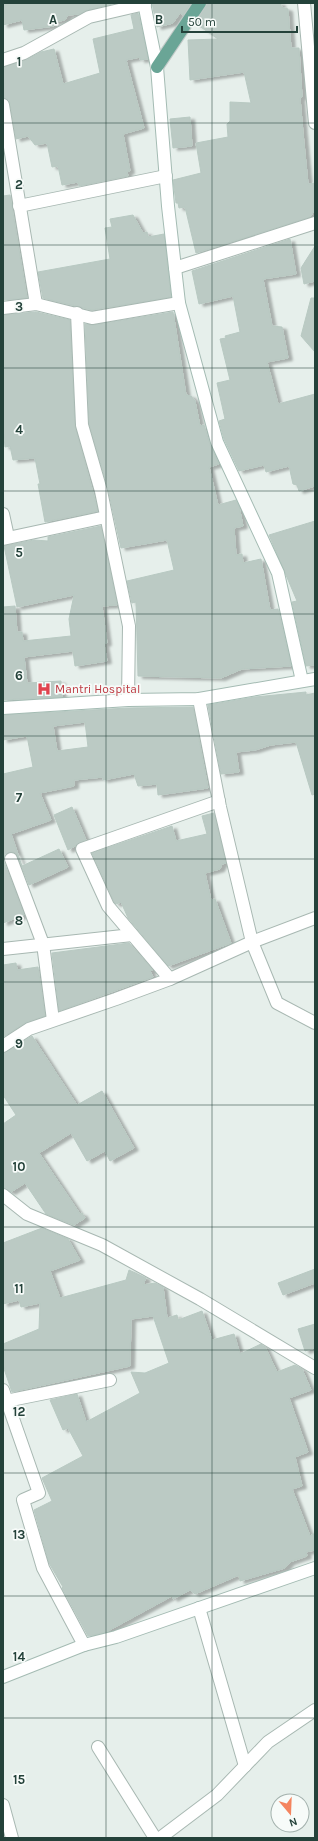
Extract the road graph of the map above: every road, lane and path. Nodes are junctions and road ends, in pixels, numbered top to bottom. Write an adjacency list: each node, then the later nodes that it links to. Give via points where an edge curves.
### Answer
1 (200, 3): 5 (main road)
2 (304, 3): 7 (street)
3 (144, 4): 4 (street, via 89,17 24,52); 5 (street)
4 (3, 60)
5 (157, 67): 8 (street)
6 (3, 105): 9 (street)
7 (315, 123)
8 (166, 176): 9 (street); 11 (street)
9 (19, 206): 13 (street)
10 (315, 223): 11 (street)
11 (175, 268): 12 (street)
12 (179, 303): 15 (street, via 92,318); 20 (street, via 217,442 278,573)
13 (36, 304): 14 (street); 15 (street)
14 (3, 308)
15 (77, 313): 17 (street, via 82,425)
16 (3, 514): 18 (street)
17 (106, 517): 18 (street); 22 (street, via 129,626)
18 (6, 538)
19 (315, 679): 20 (street)
20 (302, 681): 21 (street)
21 (200, 698): 22 (street); 24 (street)
22 (128, 700): 23 (street)
23 (3, 708)
24 (219, 801): 27 (street, via 82,849 108,906); 28 (street)
25 (11, 859): 29 (street)
26 (315, 918): 28 (street)
27 (132, 935): 29 (street); 31 (street)
28 (252, 942): 31 (street); 33 (street, via 277,1003)
29 (43, 944): 30 (street); 32 (street)
30 (3, 949)
31 (170, 979): 32 (street)
32 (54, 1020): 34 (street, via 24,1031)
33 (315, 1023)
34 (3, 1046)
35 (3, 1195): 36 (street, via 27,1214 102,1244)
36 (315, 1368)
37 (110, 1380): 38 (street)
38 (5, 1396): 41 (street, via 39,1493 23,1500 43,1568)
39 (315, 1568): 40 (street)
40 (199, 1608): 41 (street, via 116,1637); 45 (street)
41 (84, 1645): 42 (street)
42 (3, 1677)
43 (315, 1710): 45 (street, via 268,1742)
44 (98, 1747): 48 (street)
45 (245, 1766): 49 (street, via 217,1796)
46 (3, 1805): 47 (street)
47 (12, 1838)
48 (155, 1838)
49 (160, 1838)

